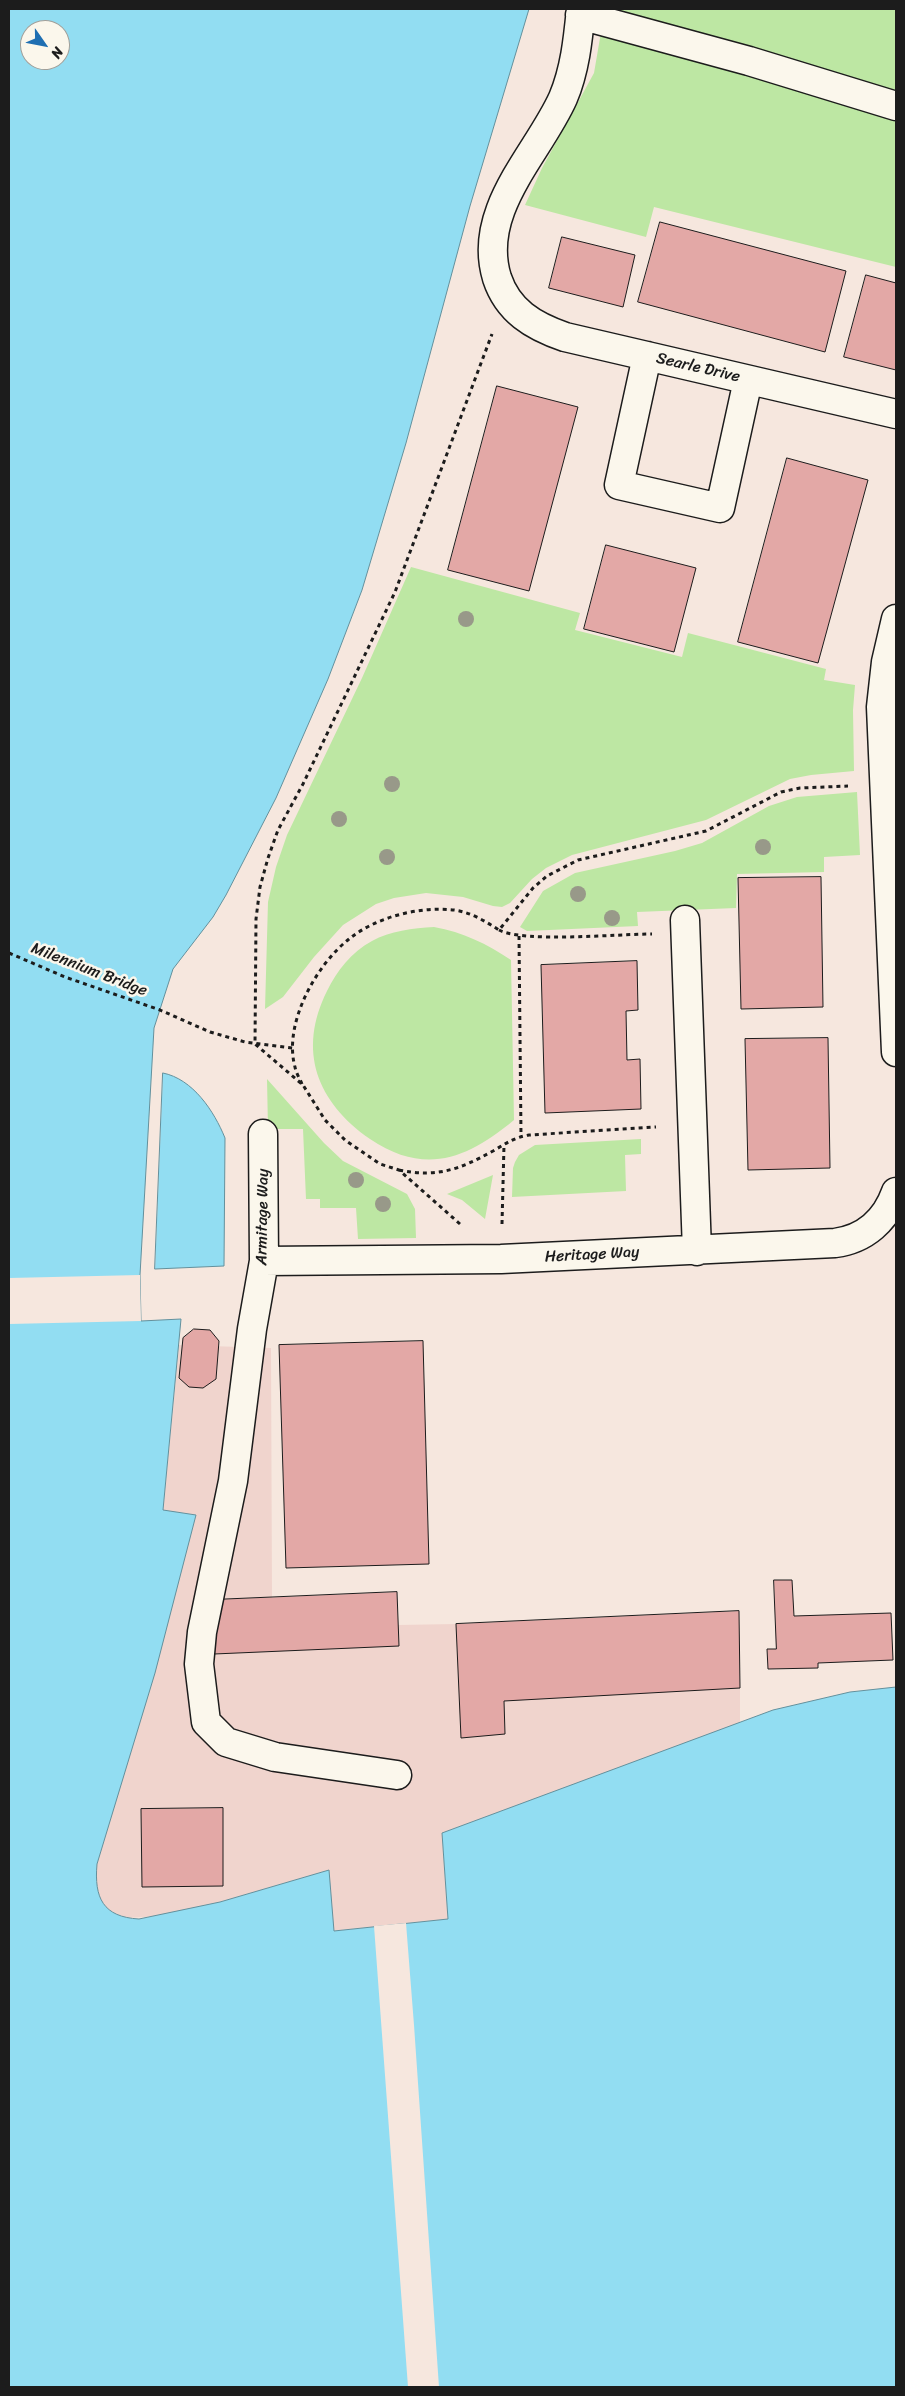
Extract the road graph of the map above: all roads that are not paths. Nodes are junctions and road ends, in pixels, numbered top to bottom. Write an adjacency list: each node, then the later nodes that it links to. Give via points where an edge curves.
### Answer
1 (581, 12): 2 (street); 3 (street, Searle Drive, via 575,56 563,98 509,190 497,222 494,267 507,301 531,322 553,333)
2 (896, 106)
3 (647, 356): 4 (street, Searle Drive); 4 (street, via 619,485 720,508)
4 (748, 380): 5 (street, Searle Drive)
5 (896, 414)
6 (896, 619): 8 (street, via 886,662 881,707)
7 (685, 926): 11 (street)
8 (896, 1052)
9 (263, 1134): 12 (street, Armitage Way)
10 (896, 1192): 11 (street, Heritage Way, via 876,1225 846,1242)
11 (697, 1251): 12 (street, Heritage Way, via 501,1260)
12 (264, 1261): 13 (street, Armitage Way, via 233,1481 201,1640 199,1664 206,1722 226,1742 275,1757)
13 (397, 1775)

